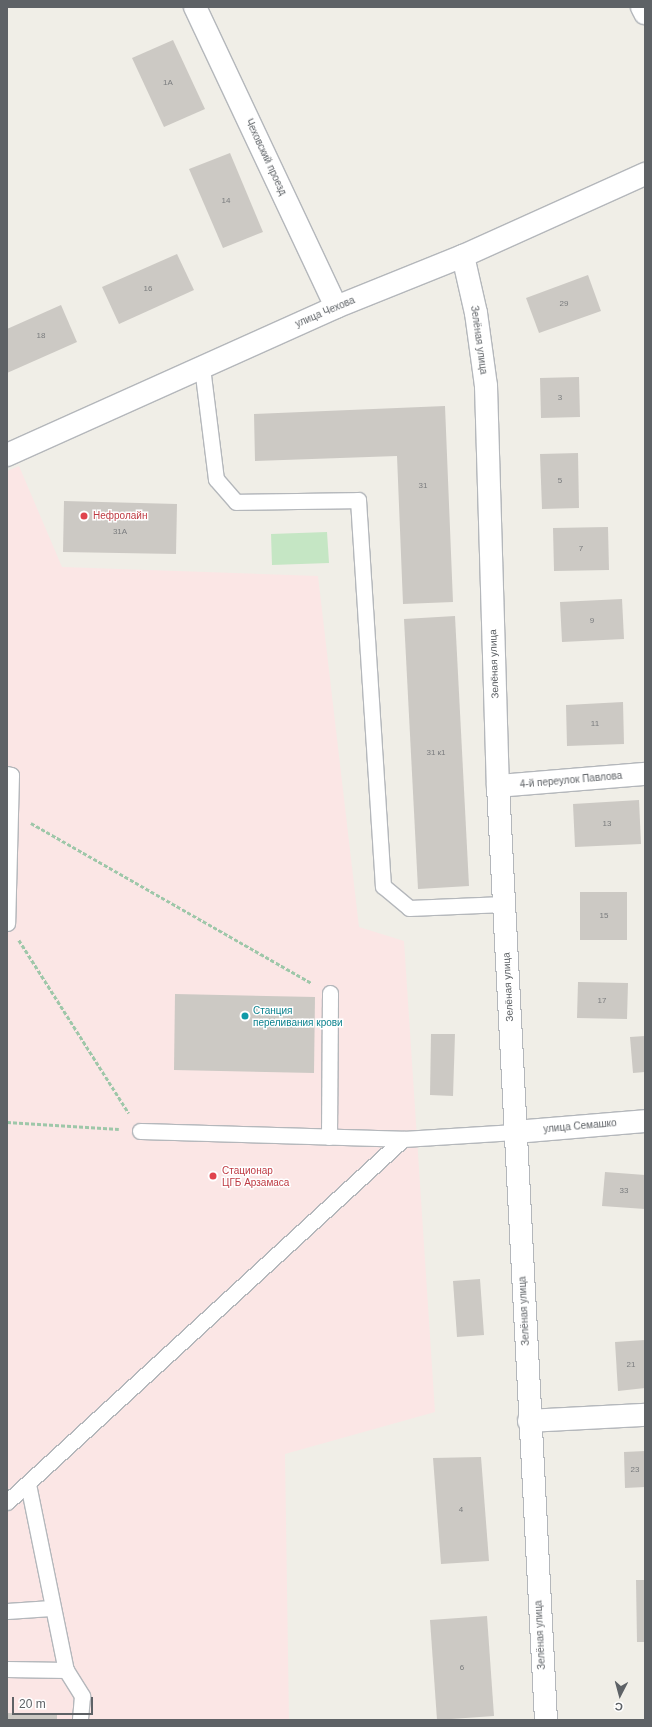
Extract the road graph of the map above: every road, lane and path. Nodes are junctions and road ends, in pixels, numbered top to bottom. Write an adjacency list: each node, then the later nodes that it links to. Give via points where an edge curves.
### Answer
1 (195, 7): 6 (street, Чеховский проезд)
2 (642, 7): 3 (street)
3 (645, 13)
4 (645, 174): 5 (street, улица Чехова)
5 (462, 256): 6 (street, улица Чехова); 11 (street, Зелёная улица, via 476,313 486,386)
6 (336, 307): 7 (street, улица Чехова)
7 (202, 367): 8 (street, улица Чехова); 13 (lane, via 216,479 236,502 358,500 383,886 409,908)
8 (7, 455)
9 (7, 774): 12 (lane, via 11,775)
10 (645, 774): 11 (street, 4-й переулок Павлова)
11 (498, 786): 13 (street, Зелёная улица)
12 (10, 812): 14 (lane); 15 (path)
13 (504, 904): 19 (street, Зелёная улица)
14 (7, 923): 18 (path)
15 (330, 993): 20 (lane)
16 (645, 1121): 19 (street, улица Семашко)
17 (7, 1122): 18 (path)
18 (140, 1131): 20 (lane)
19 (515, 1132): 21 (lane); 23 (street, Зелёная улица)
20 (329, 1137): 21 (lane)
21 (403, 1140): 24 (lane)
22 (645, 1415): 23 (street)
23 (529, 1421): 31 (street, Зелёная улица)
24 (28, 1484): 25 (lane); 26 (lane)
25 (7, 1502)
26 (52, 1608): 27 (lane); 29 (lane)
27 (7, 1611)
28 (7, 1669): 29 (lane)
29 (66, 1670): 30 (lane, via 82,1696)
30 (80, 1720)
31 (546, 1720)

